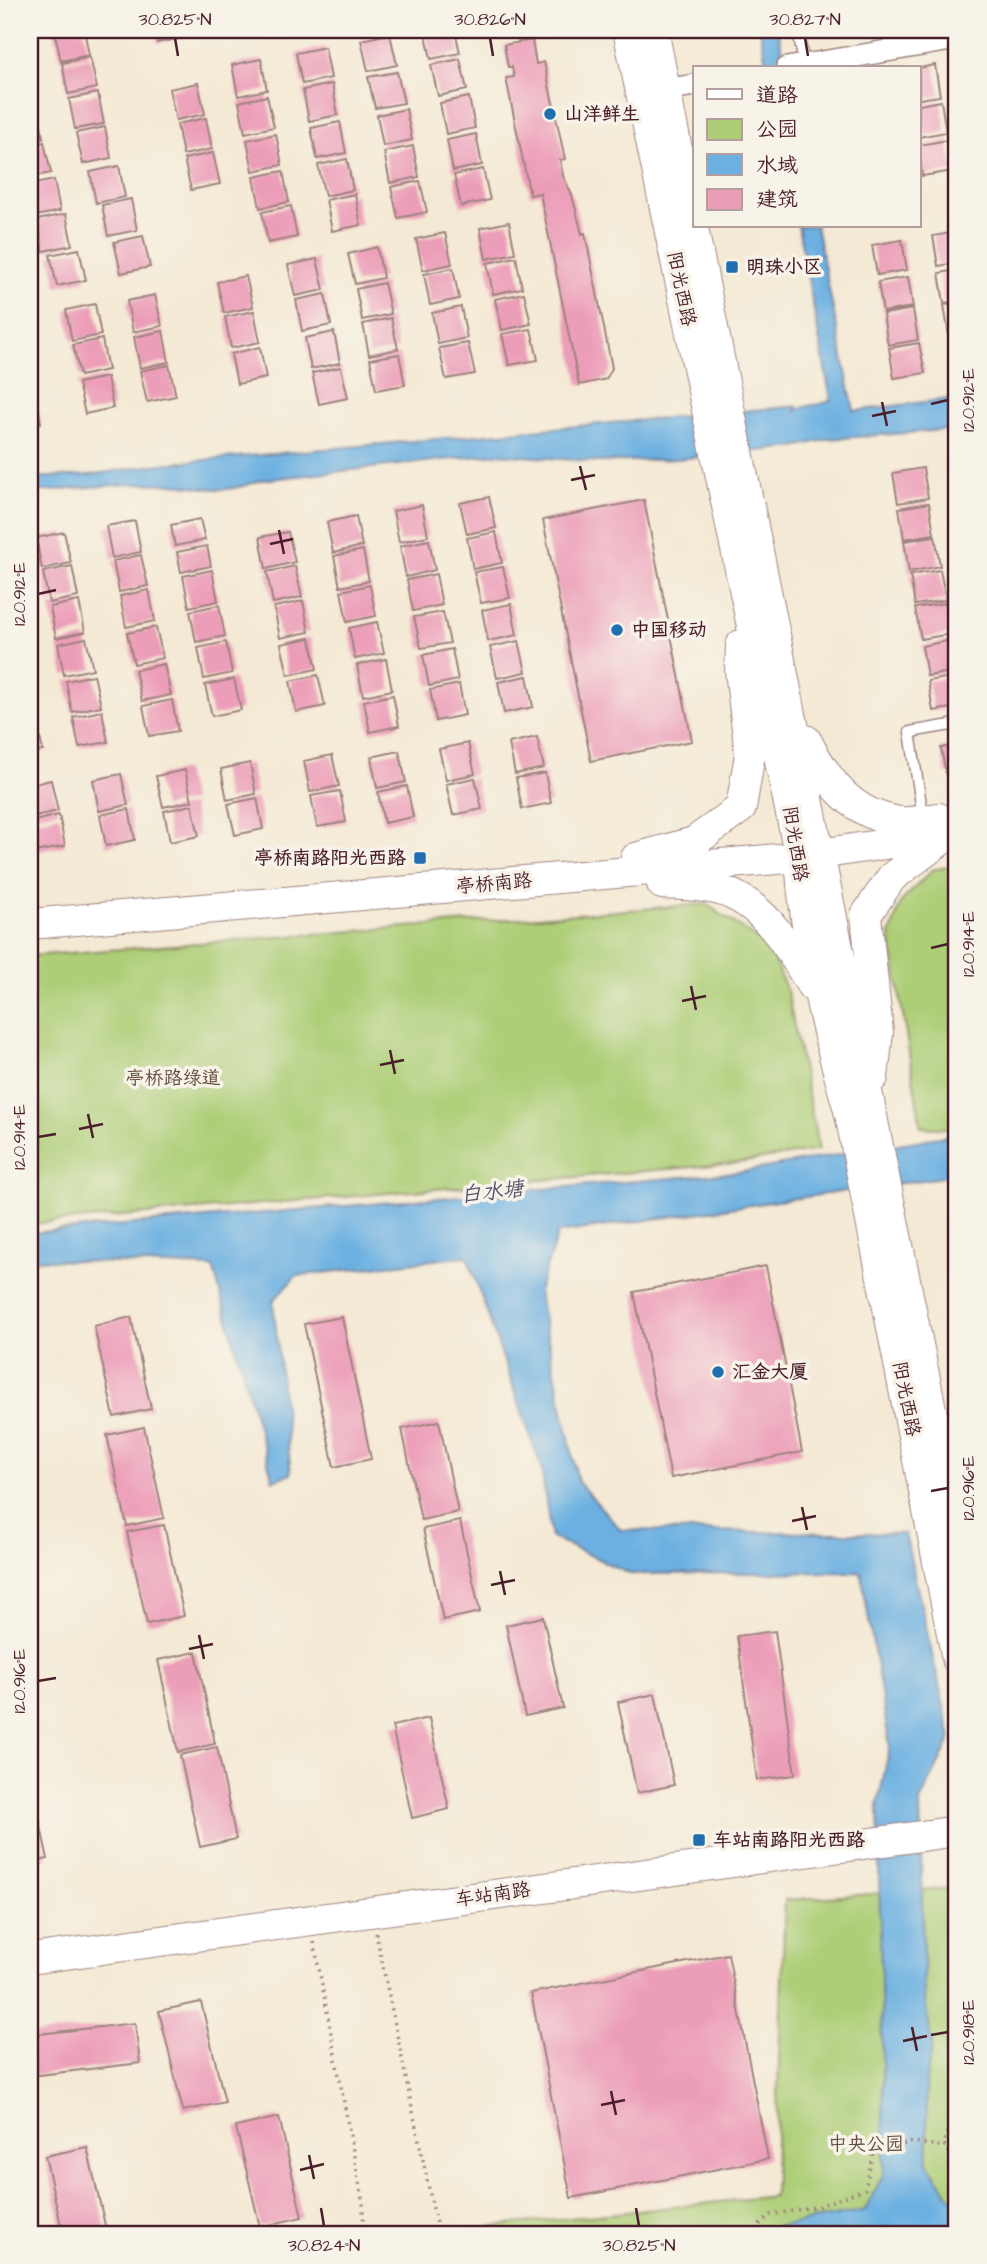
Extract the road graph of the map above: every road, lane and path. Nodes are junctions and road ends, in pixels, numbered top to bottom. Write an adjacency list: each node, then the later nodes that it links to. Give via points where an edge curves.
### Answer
1 (628, 30): 7 (street, 阳光西路)
2 (653, 30): 7 (street, 阳光西路)
3 (798, 30): 5 (lane)
4 (957, 39): 5 (street)
5 (798, 66)
6 (693, 85): 7 (street)
7 (653, 92): 8 (street, 阳光西路)
8 (730, 472): 9 (street, 阳光西路); 10 (street, 阳光西路)
9 (744, 599): 13 (street, 阳光西路); 14 (street, via 740,670 750,754 741,808 694,842)
10 (791, 709): 12 (street, via 822,770 855,807 902,822); 13 (street, 阳光西路)
11 (957, 724): 12 (lane, via 910,732)
12 (947, 826): 13 (street, 亭桥南路); 17 (street, via 892,877 866,915 878,1032)
13 (810, 856): 14 (street, 亭桥南路); 16 (street, 阳光西路, via 803,906); 17 (street, 阳光西路)
14 (564, 878): 15 (street, 亭桥南路); 16 (street, via 713,888 748,903 778,932)
15 (30, 924)
16 (821, 1000): 17 (street, 阳光西路, via 829,1042)
17 (860, 1112): 18 (street, 阳光西路)
18 (883, 1227): 19 (street, 阳光西路); 20 (street, 阳光西路)
19 (957, 1538)
20 (957, 1659)
21 (943, 1832): 22 (street, 车站南路)
22 (371, 1911): 24 (street, 车站南路); 33 (path, via 436,2223)
23 (957, 1915): 26 (path)
24 (309, 1920): 27 (street, 车站南路); 32 (path, via 363,2204)
25 (957, 1945): 26 (path)
26 (950, 1950): 28 (path, via 951,1979)
27 (30, 1959)
28 (957, 1993)
29 (957, 2113): 30 (path)
30 (945, 2147): 31 (path); 34 (path, via 913,2142 873,2152 865,2189 819,2206 770,2215)
31 (957, 2164)
32 (364, 2234)
33 (443, 2234)
34 (749, 2234)

